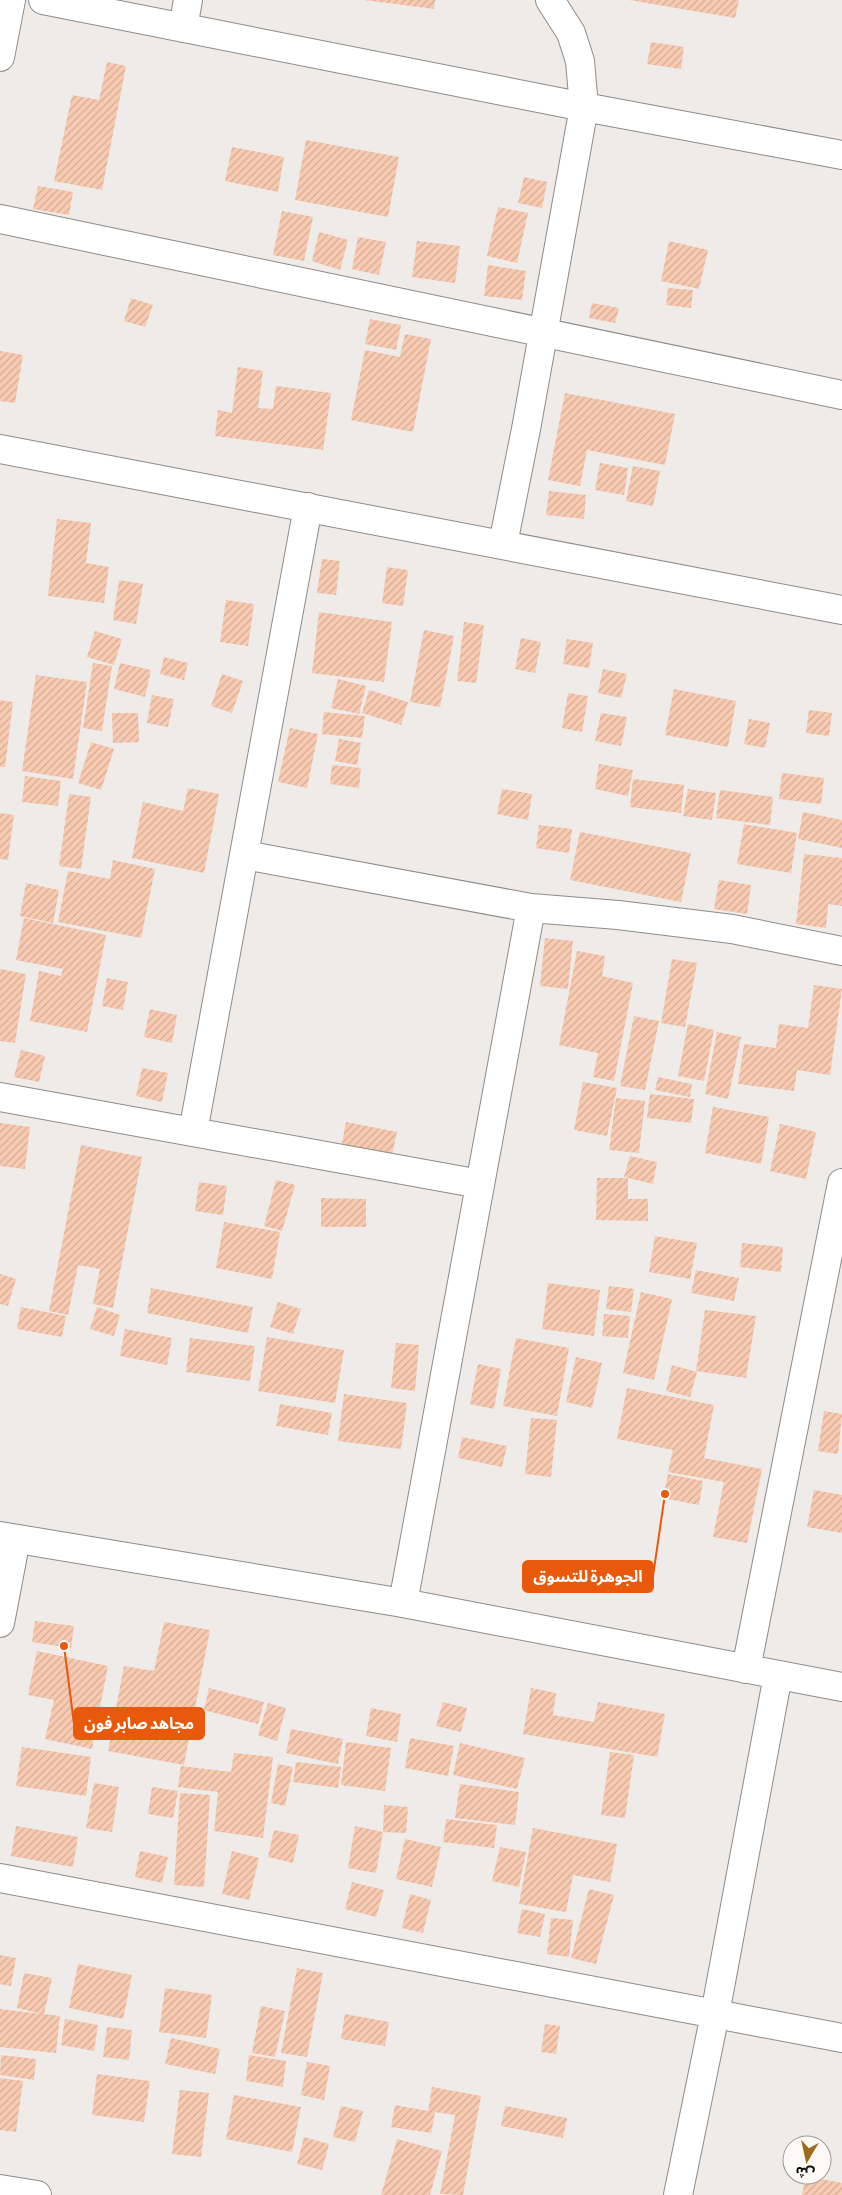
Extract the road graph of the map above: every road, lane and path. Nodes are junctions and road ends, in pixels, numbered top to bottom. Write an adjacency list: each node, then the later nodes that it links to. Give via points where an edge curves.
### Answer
1 (11, 0): 6 (street)
2 (43, 0): 5 (street)
3 (188, 0): 5 (street)
4 (550, 0): 7 (street, via 571,33 580,62)
5 (183, 28): 7 (street)
6 (0, 57)
7 (584, 107): 8 (street); 10 (street)
8 (842, 155)
9 (0, 219): 10 (street)
10 (542, 333): 11 (street); 14 (street)
11 (842, 394)
12 (0, 449): 13 (street)
13 (308, 507): 14 (street); 16 (street)
14 (503, 544): 15 (street)
15 (842, 610)
16 (244, 855): 17 (street); 20 (street)
17 (531, 908): 18 (street, via 618,914 732,929); 22 (street)
18 (842, 951)
19 (0, 1096): 20 (street)
20 (193, 1132): 22 (street)
21 (842, 1183): 23 (street)
22 (480, 1184): 25 (street)
23 (835, 1263): 27 (street)
24 (8, 1537): 25 (street); 26 (street)
25 (403, 1603): 27 (street)
26 (0, 1623)
27 (746, 1669): 28 (street)
28 (778, 1675): 29 (street); 31 (street)
29 (842, 1687)
30 (0, 1878): 31 (street)
31 (715, 2014): 32 (street); 35 (street)
32 (842, 2038)
33 (0, 2189): 34 (street)
34 (37, 2195)
35 (678, 2195)

